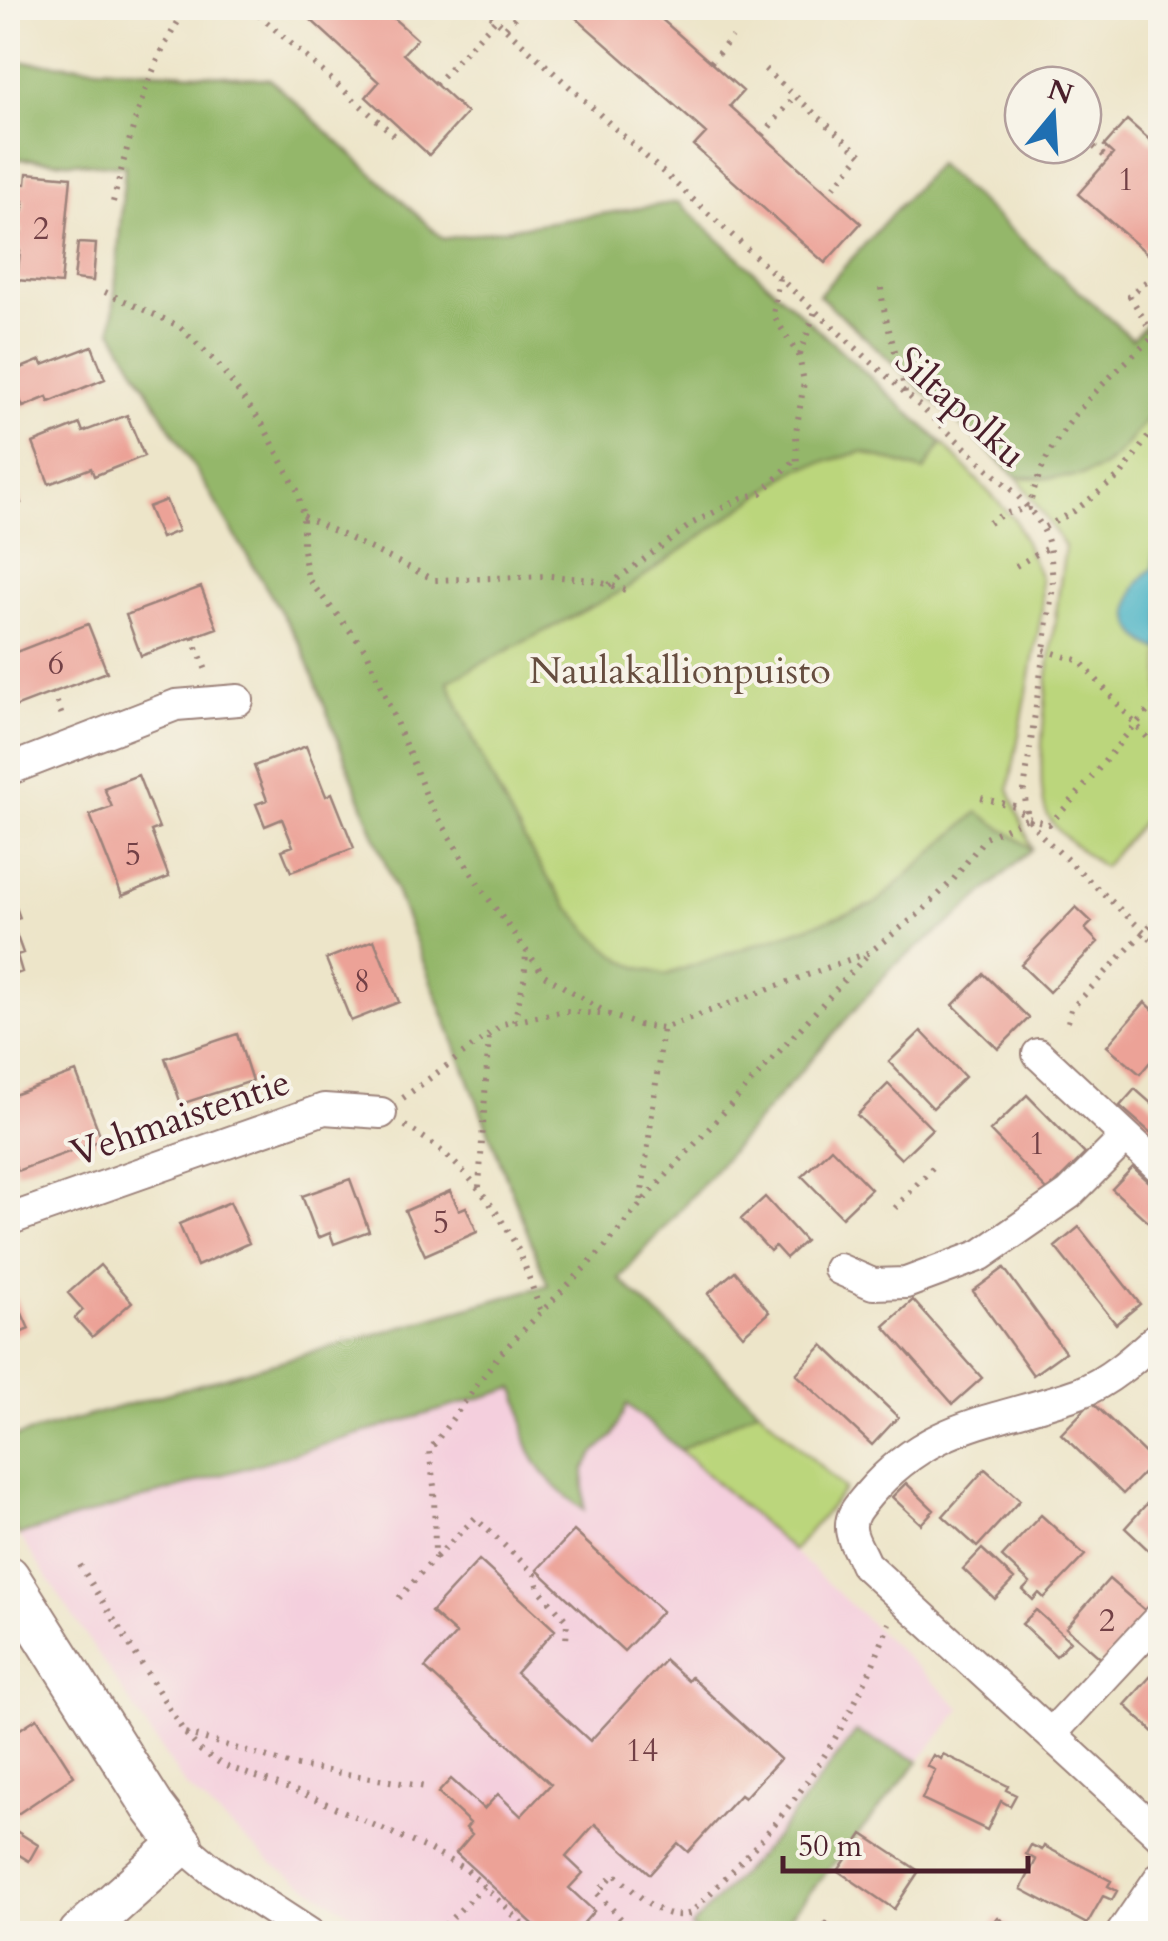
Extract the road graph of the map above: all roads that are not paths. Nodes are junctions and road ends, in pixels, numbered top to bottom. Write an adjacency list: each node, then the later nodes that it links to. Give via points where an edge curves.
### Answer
1 (238, 700): 2 (street, via 176,706)
2 (8, 770)
3 (1038, 1054): 5 (street)
4 (382, 1113): 7 (street, Vehmaistentie, via 324,1109)
5 (1126, 1136): 6 (street); 8 (street, via 1069,1194 981,1255 906,1283 873,1284)
6 (1160, 1168)
7 (8, 1220)
8 (839, 1269)
9 (1160, 1336): 12 (street, via 1082,1392 946,1433 888,1472 853,1513 850,1530 865,1564)
10 (8, 1577): 14 (street)
11 (1160, 1617): 12 (street)
12 (1051, 1734): 13 (street)
13 (1160, 1835)
14 (181, 1844): 16 (street); 17 (street)
15 (1160, 1877): 18 (street)
16 (80, 1934)
17 (310, 1934)
18 (1121, 1934)

